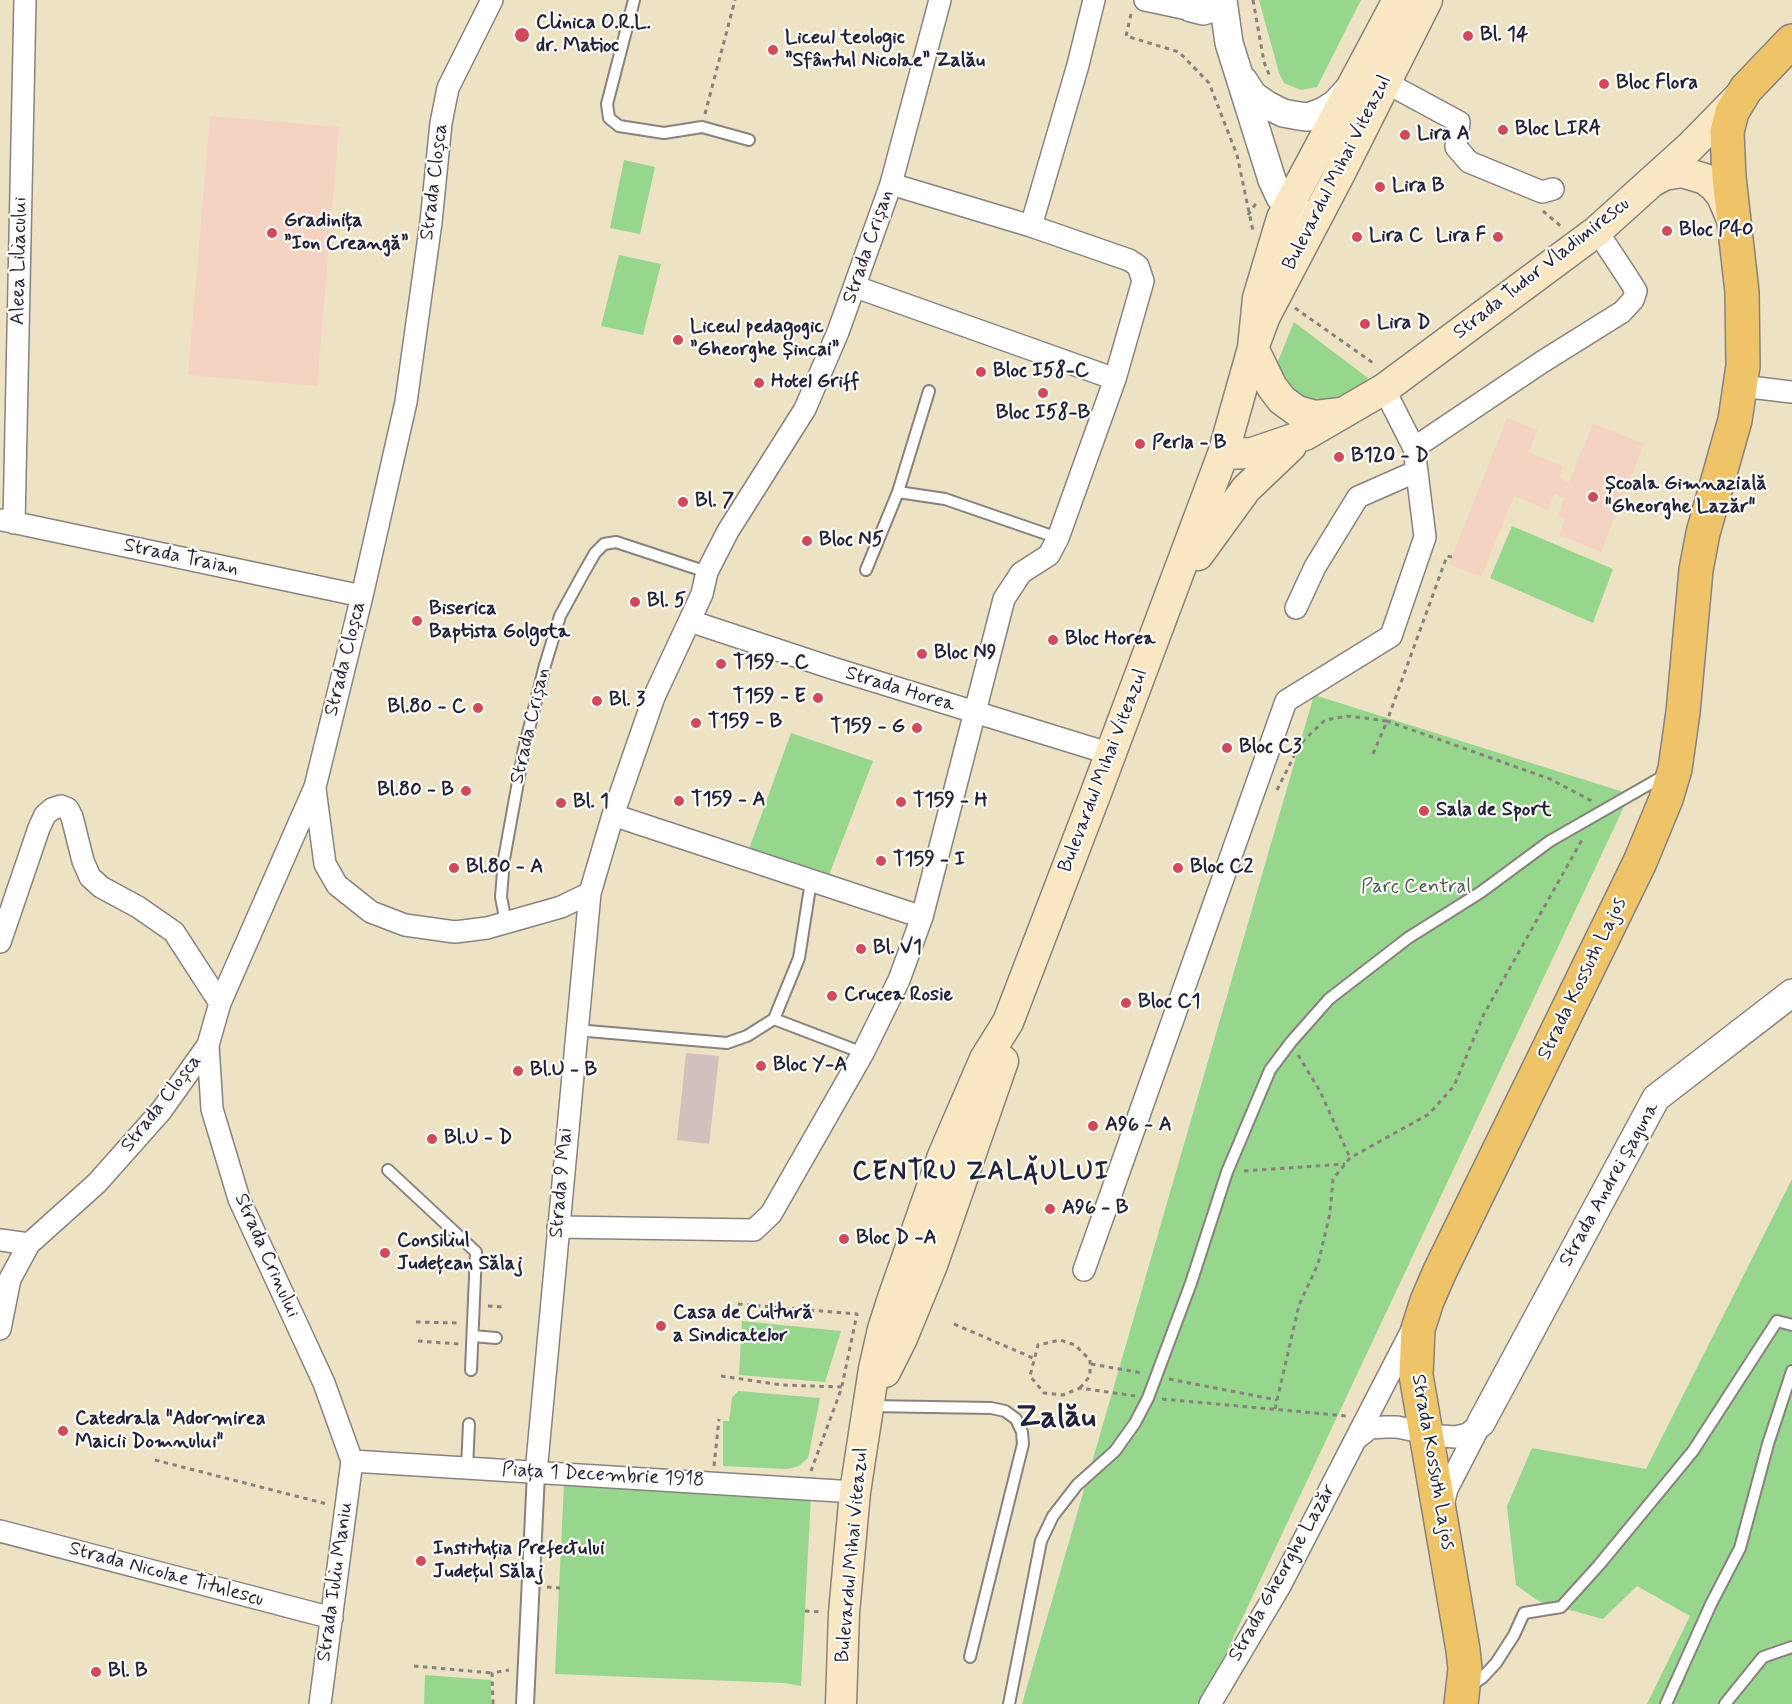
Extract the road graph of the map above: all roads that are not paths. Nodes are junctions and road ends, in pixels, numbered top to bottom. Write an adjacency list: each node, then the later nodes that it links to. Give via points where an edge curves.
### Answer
1 (25, 0): 39 (street, Aleea Liliacului)
2 (492, 0): 43 (street, Strada Cloșca, via 448,88 406,402)
3 (634, 0): 15 (lane, via 607,104 609,118 619,126 664,133 702,128)
4 (940, 0): 19 (street, Strada Crișan)
5 (1094, 0): 23 (street)
6 (1398, 0): 13 (main road, Bulevardul Mihai Viteazul)
7 (1427, 0): 12 (main road, Bulevardul Mihai Viteazul)
8 (1144, 3): 9 (street)
9 (1206, 4): 11 (street, via 1229,43)
10 (1792, 41): 14 (main road, Strada Tudor Vladimirescu)
11 (1240, 75): 13 (street, via 1253,95 1267,105 1308,117 1335,104); 21 (street, via 1272,180)
12 (1385, 82): 20 (street, via 1459,122 1456,147 1469,162 1542,192); 22 (main road, Bulevardul Mihai Viteazul)
13 (1353, 84): 21 (main road, Bulevardul Mihai Viteazul)
14 (1746, 89): 16 (main road, Strada Tudor Vladimirescu); 17 (main road, Strada Kossuth Lajos, via 1732,112 1727,132)
15 (749, 140)
16 (1690, 147): 17 (main road, Strada Kossuth Lajos, via 1701,141 1716,142 1724,152); 18 (main road, Strada Tudor Vladimirescu)
17 (1729, 177): 25 (main road, Strada Kossuth Lajos)
18 (1655, 180): 24 (main road, Strada Tudor Vladimirescu); 25 (main road, Strada Kossuth Lajos, via 1682,172 1705,179 1726,205)
19 (891, 184): 23 (street); 26 (street, Strada Crișan)
20 (1553, 189)
21 (1288, 205): 22 (street); 27 (main road, Bulevardul Mihai Viteazul, via 1258,298)
22 (1314, 219): 27 (main road, Bulevardul Mihai Viteazul)
23 (1031, 226): 28 (street, via 1138,266 1143,281)
24 (1597, 231): 29 (main road, Strada Tudor Vladimirescu); 35 (street, via 1635,291 1634,300 1622,312)
25 (1738, 239): 30 (main road, Strada Kossuth Lajos, via 1743,320)
26 (856, 287): 28 (street); 42 (street, Strada Crișan, via 805,409 728,531)
27 (1253, 348): 33 (main road, via 1272,387 1297,411 1315,416); 36 (main road, Bulevardul Mihai Viteazul)
28 (1115, 379): 40 (street)
29 (1383, 380): 33 (main road, Strada Tudor Vladimirescu); 35 (street)
30 (1741, 386): 32 (street); 49 (main road, Strada Kossuth Lajos, via 1696,570)
31 (929, 391): 38 (lane)
32 (1792, 392)
33 (1344, 412): 34 (main road, Strada Tudor Vladimirescu)
34 (1305, 435): 36 (main road, Strada Tudor Vladimirescu, via 1252,453); 45 (main road, via 1246,489 1194,561)
35 (1414, 448): 37 (street)
36 (1223, 454): 45 (main road, Bulevardul Mihai Viteazul)
37 (1417, 471): 44 (street, via 1358,497 1315,567); 67 (street, via 1425,537 1391,636 1286,701)
38 (898, 492): 40 (lane, via 945,498); 41 (lane)
39 (7, 521): 43 (street, Strada Traian)
40 (1058, 538): 47 (street, via 1049,555 1021,573 1004,599)
41 (866, 570)
42 (707, 572): 46 (street, Strada Crișan); 55 (lane, Strada Crișan, via 616,542 604,544 595,553 560,616 544,665 504,859 501,897)
43 (362, 597): 50 (street, Strada Cloșca)
44 (1296, 608)
45 (1166, 610): 48 (main road, Bulevardul Mihai Viteazul)
46 (690, 621): 47 (street, Strada Horea); 51 (street, Strada Crișan, via 654,697)
47 (974, 713): 48 (street, Strada Horea); 54 (street)
48 (1111, 754): 75 (main road, Bulevardul Mihai Viteazul, via 1008,1022 972,1087 943,1156 883,1329)
49 (1675, 769): 68 (main road, Strada Kossuth Lajos, via 1640,862); 93 (lane, via 1550,841 1408,938 1329,999 1270,1070 1227,1172 1148,1398 1115,1450 1077,1485 1053,1516 1041,1541)
50 (315, 787): 55 (street, via 326,864 337,885 371,912 405,925 455,932); 58 (street, Strada Cloșca)
51 (613, 815): 52 (street); 53 (street, Strada Crișan)
52 (811, 881): 54 (street); 59 (lane, via 799,958)
53 (590, 893): 55 (street, via 561,907); 60 (street, Strada 9 Mai)
54 (922, 917): 62 (street, via 899,980)
55 (506, 923)
56 (0, 942): 58 (street, via 39,828 45,815 61,806 72,817 82,861 90,877 174,932)
57 (1792, 993): 76 (street, Strada Andrei Șaguna, via 1656,1098)
58 (220, 1003): 61 (street, Strada Cloșca)
59 (774, 1019): 60 (lane, via 727,1043); 62 (lane)
60 (576, 1030): 64 (street, Strada 9 Mai)
61 (208, 1045): 66 (street, Strada Cloșca, via 161,1111 104,1175); 80 (street, Strada Crinului, via 212,1109 239,1199 324,1383)
62 (863, 1053): 64 (street, via 771,1214 754,1230)
63 (388, 1170): 72 (lane, via 476,1252)
64 (558, 1227): 82 (street, Strada 9 Mai)
65 (0, 1240): 66 (street)
66 (29, 1244): 70 (street, via 10,1279)
67 (1084, 1270)
68 (1427, 1301): 78 (main road, Strada Kossuth Lajos, via 1415,1353); 79 (street, Strada Gheorghe Lazăr)
69 (1792, 1325): 89 (lane, via 1777,1321 1693,1451 1599,1565 1561,1607 1524,1613 1496,1663)
70 (0, 1329)
71 (496, 1338): 72 (lane)
72 (473, 1340): 73 (lane)
73 (471, 1370)
74 (1792, 1371): 95 (lane, via 1740,1548)
75 (870, 1406): 83 (main road, Bulevardul Mihai Viteazul); 88 (lane, via 991,1408 1016,1419 1022,1432 1023,1444)
76 (1481, 1423): 78 (street, via 1468,1434 1456,1437); 84 (street, Strada Andrei Șaguna, via 1447,1489)
77 (469, 1424): 81 (lane)
78 (1426, 1433): 79 (street, via 1377,1427); 84 (main road, Strada Kossuth Lajos)
79 (1354, 1441): 94 (street, Strada Gheorghe Lazăr, via 1280,1586)
80 (352, 1461): 81 (street, Piața 1 Decembrie 1918); 86 (street, Strada Iuliu Maniu)
81 (467, 1468): 82 (street, Piața 1 Decembrie 1918)
82 (536, 1473): 83 (street, Piața 1 Decembrie 1918); 91 (street)
83 (855, 1492): 92 (main road, Bulevardul Mihai Viteazul, via 844,1613)
84 (1442, 1518): 89 (main road, Strada Kossuth Lajos, via 1463,1650)
85 (0, 1531): 86 (street, Strada Nicolae Titulescu)
86 (332, 1618): 90 (street, Strada Iuliu Maniu)
87 (1792, 1647): 96 (lane, via 1763,1657)
88 (970, 1657)
89 (1463, 1697)
90 (320, 1704)
91 (525, 1704)
92 (841, 1704)
93 (1009, 1704)
94 (1210, 1704)
95 (1666, 1704)
96 (1725, 1704)

